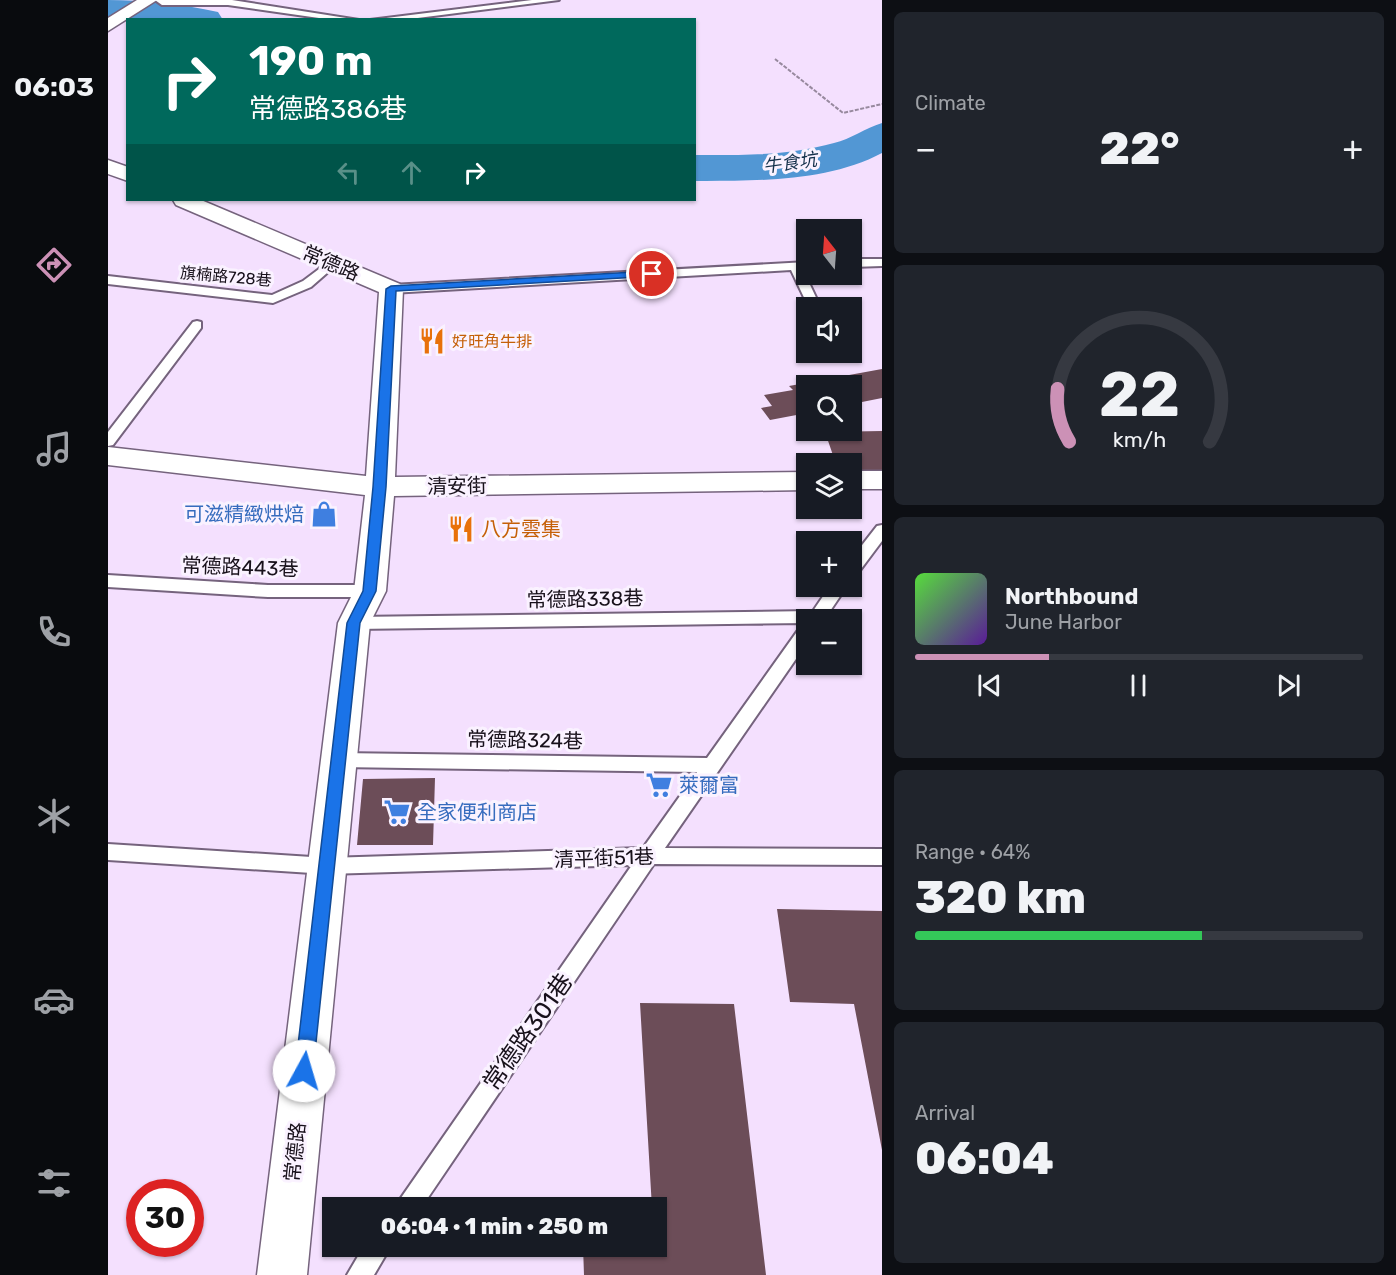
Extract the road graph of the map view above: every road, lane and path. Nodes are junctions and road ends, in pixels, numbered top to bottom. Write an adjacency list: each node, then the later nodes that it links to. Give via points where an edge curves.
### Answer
1 (122, 0): 4 (street)
2 (555, 0): 6 (lane)
3 (150, 1): 5 (lane, via 228,2); 7 (street)
4 (108, 8)
5 (341, 18)
6 (392, 18)
7 (108, 26)
8 (775, 59): 9 (path, via 843,113)
9 (882, 104)
10 (186, 201): 13 (street, 常德路)
11 (882, 262): 12 (lane)
12 (862, 263)
13 (331, 264): 15 (lane, 旗楠路728巷, via 307,284 273,299); 16 (street, 常德路)
14 (796, 266): 16 (lane)
15 (108, 280)
16 (391, 289): 23 (street, 常德路)
17 (197, 326): 18 (lane)
18 (108, 442)
19 (108, 456): 23 (street, 清安街)
20 (862, 480): 21 (street)
21 (882, 480)
22 (796, 481): 23 (street, 清安街)
23 (380, 487): 27 (street, 常德路)
24 (882, 530): 25 (lane)
25 (862, 556)
26 (108, 581): 27 (lane, 常德路443巷, via 268,591)
27 (362, 607): 28 (lane, 常德路338巷); 30 (street, 常德路)
28 (796, 621)
29 (796, 646): 31 (lane, 常德路301巷)
30 (338, 760): 31 (lane, 常德路324巷); 35 (street, 常德路)
31 (710, 765): 33 (lane, 常德路301巷)
32 (108, 852): 35 (lane, 清平街51巷)
33 (651, 856): 34 (lane, 清平街51巷); 35 (lane, 清平街51巷); 36 (lane, 常德路301巷)
34 (882, 857)
35 (327, 866): 38 (street, 常德路)
36 (414, 1197)
37 (371, 1257): 39 (lane)
38 (282, 1275)
39 (359, 1275)

